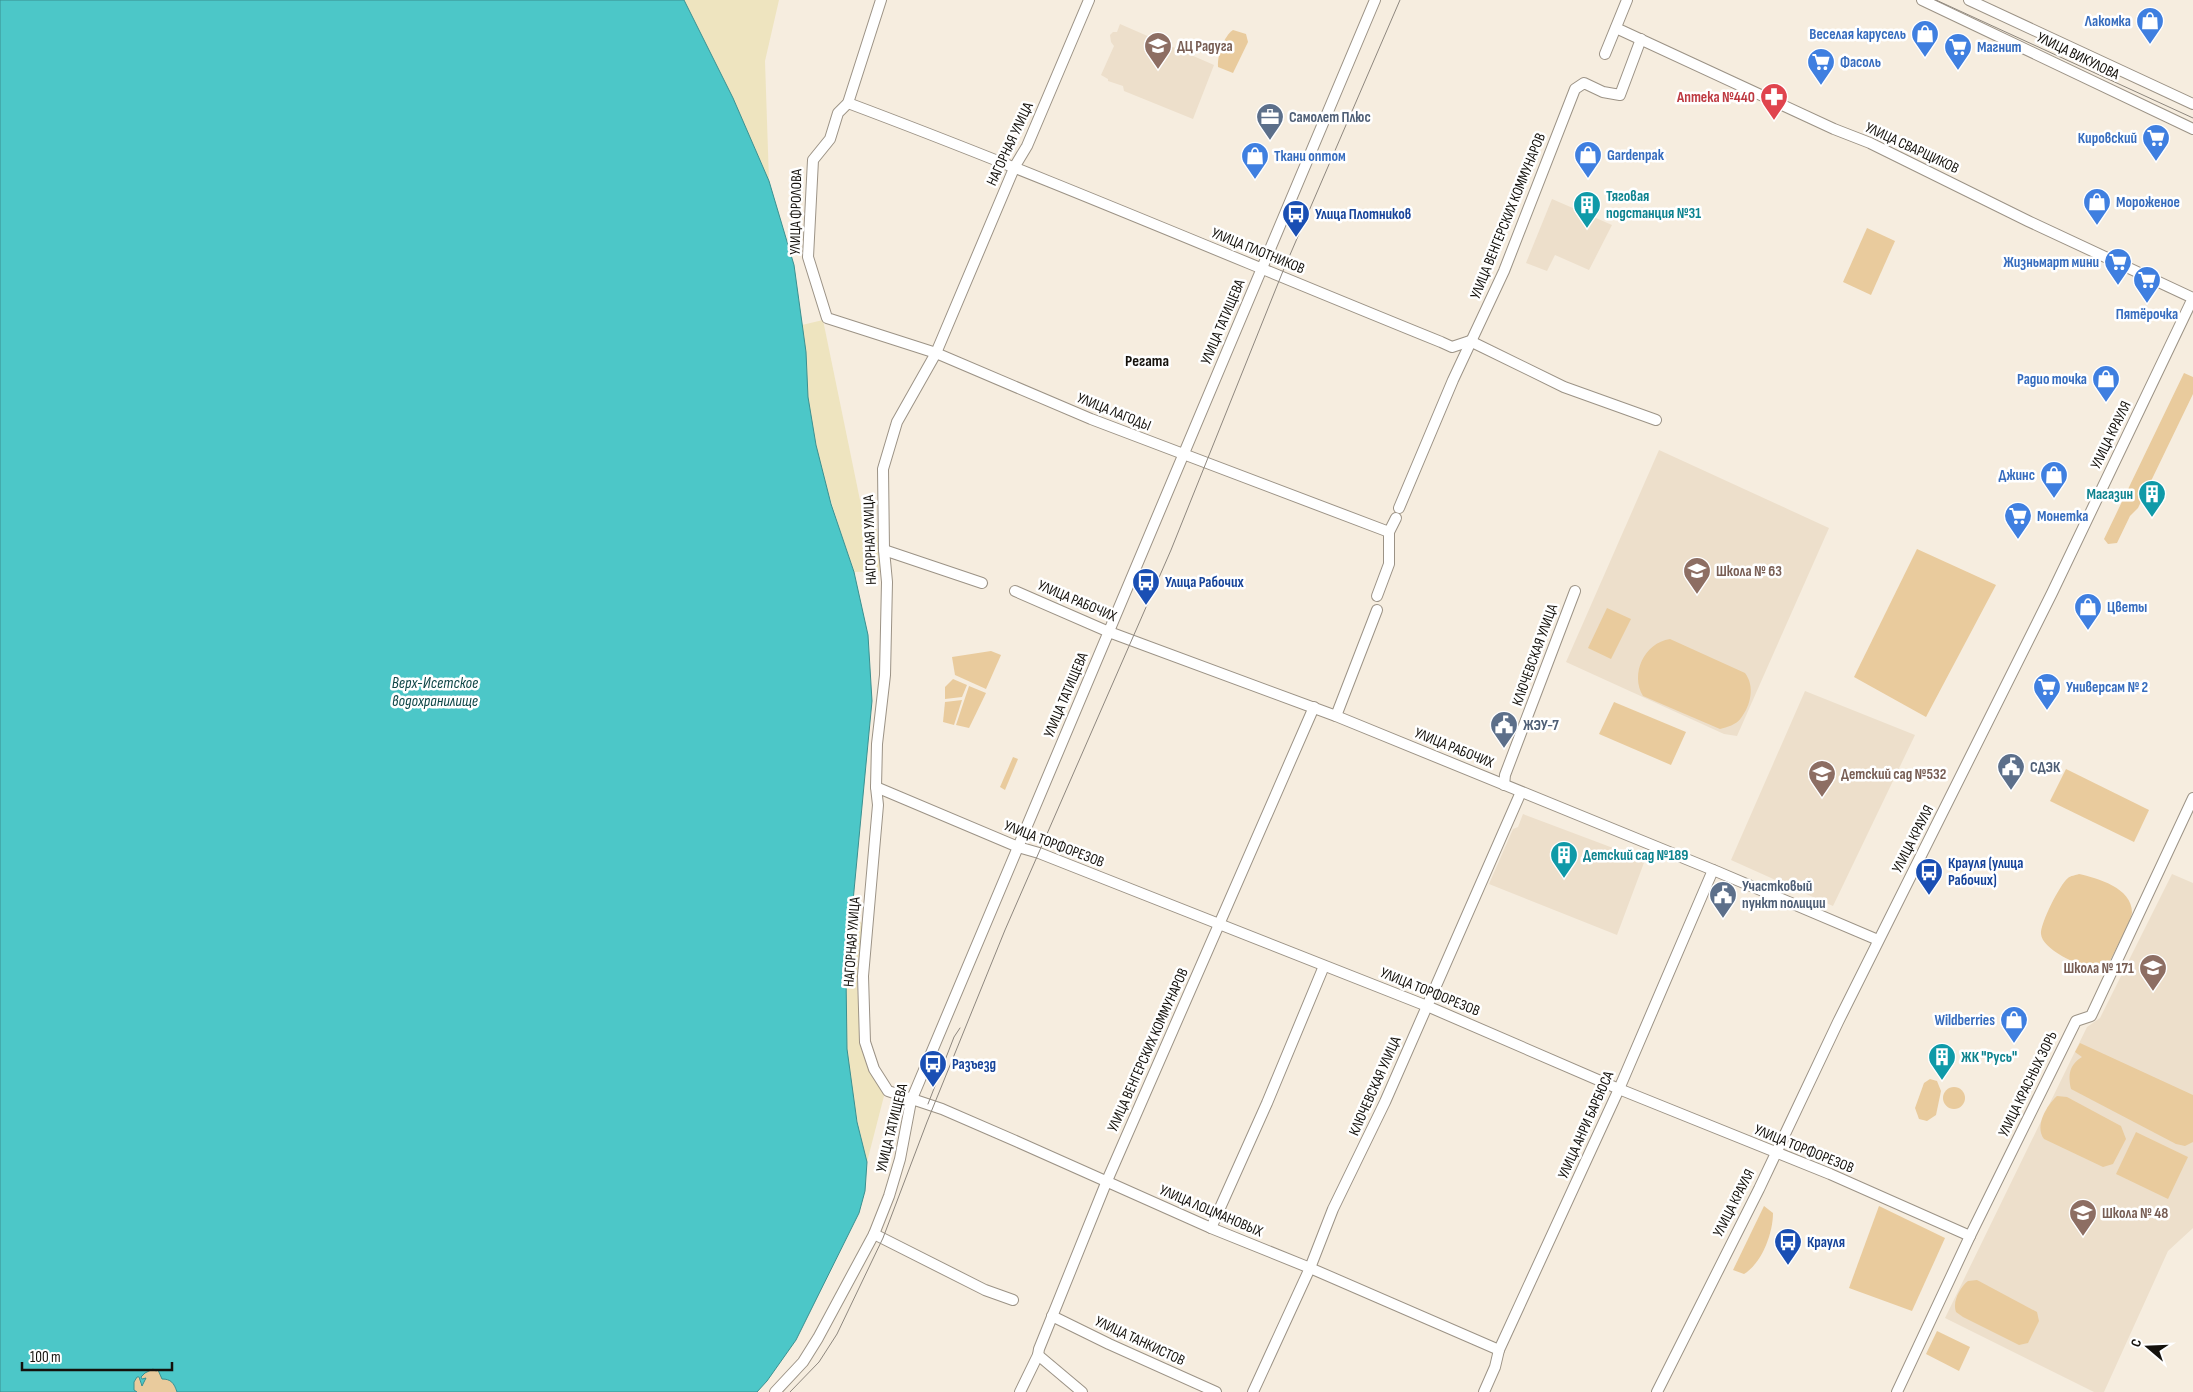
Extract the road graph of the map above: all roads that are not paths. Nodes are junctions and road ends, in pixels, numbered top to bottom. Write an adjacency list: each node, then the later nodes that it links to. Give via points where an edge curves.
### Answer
1 (881, 0): 10 (street, УЛИЦА ФРОЛОВА)
2 (1089, 0): 13 (street, НАГОРНАЯ УЛИЦА, via 1027,146)
3 (1375, 0): 14 (street, УЛИЦА ТАТИЩЕВА)
4 (1627, 0): 7 (street)
5 (1922, 0): 12 (street, УЛИЦА ВИКУЛОВА)
6 (1969, 0): 11 (street, УЛИЦА ВИКУЛОВА)
7 (1616, 28): 8 (street, УЛИЦА СВАРЩИКОВ); 9 (street)
8 (1641, 39): 15 (street, УЛИЦА СВАРЩИКОВ, via 1870,143); 17 (street, УЛИЦА ВЕНГЕРСКИХ КОММУНАРОВ, via 1620,95 1584,84 1575,90 1504,271)
9 (1604, 54)
10 (848, 103): 13 (street, УЛИЦА ПЛОТНИКОВ); 16 (street, УЛИЦА ФРОЛОВА, via 838,113 830,139 813,160 808,257)
11 (2193, 104)
12 (2193, 129)
13 (1014, 166): 14 (street, УЛИЦА ПЛОТНИКОВ); 18 (street, НАГОРНАЯ УЛИЦА)
14 (1261, 269): 17 (street, УЛИЦА ПЛОТНИКОВ, via 1452,346); 20 (street, УЛИЦА ТАТИЩЕВА)
15 (2193, 298): 38 (street, УЛИЦА КРАУЛЯ, via 2052,593)
16 (828, 318): 18 (street, УЛИЦА ЛАГОДЫ)
17 (1470, 341): 19 (street, via 1564,387); 21 (street, УЛИЦА ВЕНГЕРСКИХ КОММУНАРОВ)
18 (936, 353): 20 (street, УЛИЦА ЛАГОДЫ); 22 (street, НАГОРНАЯ УЛИЦА, via 897,422 883,469)
19 (1656, 420)
20 (1183, 456): 21 (street, УЛИЦА ЛАГОДЫ); 28 (street, УЛИЦА ТАТИЩЕВА)
21 (1389, 532): 26 (street, УЛИЦА ВЕНГЕРСКИХ КОММУНАРОВ, via 1389,564)
22 (884, 550): 23 (street); 32 (street, НАГОРНАЯ УЛИЦА, via 887,582 885,675)
23 (982, 583)
24 (1015, 591): 28 (street, УЛИЦА РАБОЧИХ)
25 (1575, 591): 31 (street, КЛЮЧЕВСКАЯ УЛИЦА)
26 (1377, 596)
27 (1377, 610): 30 (street)
28 (1108, 632): 29 (street, УЛИЦА РАБОЧИХ); 35 (street, УЛИЦА ТАТИЩЕВА)
29 (1314, 707): 30 (street, УЛИЦА РАБОЧИХ); 37 (street, УЛИЦА ВЕНГЕРСКИХ КОММУНАРОВ)
30 (1336, 716): 31 (street, УЛИЦА РАБОЧИХ)
31 (1504, 785): 33 (street, УЛИЦА РАБОЧИХ)
32 (876, 787): 35 (street, УЛИЦА ТОРФОРЕЗОВ); 42 (street, НАГОРНАЯ УЛИЦА, via 878,805 863,976 865,1042 874,1068 888,1092)
33 (1521, 792): 36 (street, УЛИЦА РАБОЧИХ); 40 (street, КЛЮЧЕВСКАЯ УЛИЦА)
34 (2193, 798): 47 (street, УЛИЦА КРАСНЫХ ЗОРЬ, via 2090,1016 2076,1021)
35 (1018, 847): 37 (street, УЛИЦА ТОРФОРЕЗОВ); 42 (street, УЛИЦА ТАТИЩЕВА)
36 (1713, 870): 38 (street, УЛИЦА РАБОЧИХ); 41 (street, УЛИЦА АНРИ БАРБЮСА)
37 (1220, 924): 39 (street, УЛИЦА ТОРФОРЕЗОВ); 44 (street, УЛИЦА ВЕНГЕРСКИХ КОММУНАРОВ)
38 (1878, 940): 43 (street, УЛИЦА КРАУЛЯ)
39 (1324, 966): 40 (street, УЛИЦА ТОРФОРЕЗОВ); 45 (street)
40 (1427, 1006): 41 (street, УЛИЦА ТОРФОРЕЗОВ); 48 (street, КЛЮЧЕВСКАЯ УЛИЦА, via 1333,1209)
41 (1619, 1089): 43 (street, УЛИЦА ТОРФОРЕЗОВ); 51 (street, УЛИЦА АНРИ БАРБЮСА)
42 (911, 1100): 44 (street, УЛИЦА ЛОЦМАНОВЫХ, via 950,1113); 46 (street, УЛИЦА ТАТИЩЕВА, via 900,1159)
43 (1775, 1154): 47 (street, УЛИЦА ТОРФОРЕЗОВ, via 1830,1174); 59 (street, УЛИЦА КРАУЛЯ)
44 (1106, 1182): 45 (street, УЛИЦА ЛОЦМАНОВЫХ); 50 (street, УЛИЦА ВЕНГЕРСКИХ КОММУНАРОВ)
45 (1211, 1228): 48 (street, УЛИЦА ЛОЦМАНОВЫХ)
46 (874, 1234): 49 (street, via 985,1290); 53 (street, УЛИЦА ТАТИЩЕВА, via 818,1338)
47 (1970, 1236): 60 (street, УЛИЦА КРАСНЫХ ЗОРЬ)
48 (1310, 1268): 51 (street, УЛИЦА ЛОЦМАНОВЫХ); 57 (street, КЛЮЧЕВСКАЯ УЛИЦА)
49 (1013, 1300)
50 (1052, 1316): 52 (street, УЛИЦА ВЕНГЕРСКИХ КОММУНАРОВ); 56 (street, УЛИЦА ТАНКИСТОВ)
51 (1499, 1350): 58 (street, УЛИЦА АНРИ БАРБЮСА)
52 (1038, 1355): 54 (street); 55 (street)
53 (775, 1392)
54 (1020, 1392)
55 (1082, 1392)
56 (1216, 1392)
57 (1253, 1392)
58 (1484, 1392)
59 (1657, 1392)
60 (1897, 1392)

